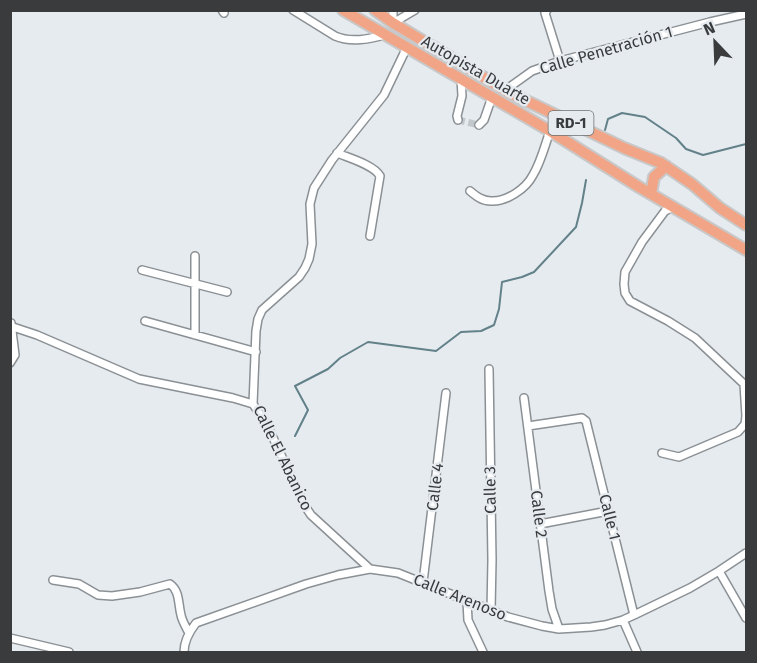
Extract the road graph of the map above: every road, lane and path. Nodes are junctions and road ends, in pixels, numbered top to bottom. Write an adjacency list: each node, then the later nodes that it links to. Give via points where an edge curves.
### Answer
1 (293, 10): 9 (street, via 342,39)
2 (343, 10): 9 (highway, Autopista Duarte / RD-1)
3 (375, 10): 8 (highway, Autopista Duarte / RD-1)
4 (393, 10): 8 (street)
5 (415, 10): 8 (street)
6 (547, 10): 11 (street)
7 (747, 14): 11 (street, Calle Penetración 1)
8 (393, 23): 13 (highway, Autopista Duarte / RD-1)
9 (386, 35): 10 (highway, Autopista Duarte / RD-1)
10 (407, 47): 12 (highway, Autopista Duarte / RD-1); 18 (street, Calle El Abanico, via 384,95)
11 (560, 61): 13 (street, Calle Penetración 1, via 532,71)
12 (461, 79): 14 (highway, Autopista Duarte / RD-1); 15 (street)
13 (508, 92): 19 (highway, Autopista Duarte / RD-1)
14 (492, 97): 16 (street); 17 (highway, Autopista Duarte / RD-1)
15 (458, 120)
16 (479, 124)
17 (550, 131): 20 (highway, Autopista Duarte / RD-1); 21 (street, via 533,176 516,193 492,201 480,199)
18 (337, 153): 25 (street, via 373,168 380,176); 34 (street, Calle El Abanico, via 314,188 309,259 299,277 262,310)
19 (661, 164): 20 (highway); 22 (highway); 24 (highway, Autopista Duarte / RD-1)
20 (639, 187): 22 (highway, Autopista Duarte / RD-1)
21 (470, 191)
22 (651, 194): 23 (highway, Autopista Duarte / RD-1)
23 (673, 207): 26 (highway, Autopista Duarte / RD-1); 41 (street, via 665,211 642,242 625,272 625,292 630,301 695,338 744,384 746,416 738,432 679,457)
24 (747, 225)
25 (370, 236)
26 (747, 250)
27 (195, 256): 29 (street)
28 (142, 270): 29 (street)
29 (195, 284): 30 (street); 33 (street)
30 (227, 292)
31 (145, 321): 33 (street)
32 (11, 325): 35 (street, via 15,355); 39 (street, via 139,379)
33 (195, 335): 34 (street)
34 (256, 352): 39 (street, Calle El Abanico)
35 (10, 363)
36 (489, 369): 50 (street, Calle 3)
37 (446, 393): 48 (street, Calle 4)
38 (524, 398): 40 (street, Calle 2)
39 (253, 404): 45 (street, Calle El Abanico, via 311,515)
40 (528, 426): 42 (street, Calle 1, via 584,419); 43 (street, Calle 2)
41 (662, 453)
42 (608, 511): 43 (street); 51 (street, Calle 1)
43 (540, 524): 54 (street, Calle 2, via 550,600)
44 (747, 553): 46 (street, Calle Arenoso)
45 (370, 568): 48 (street, Calle Arenoso); 55 (street, Calle Arenoso, via 306,584 196,623)
46 (719, 571): 51 (street, Calle Arenoso); 52 (street)
47 (53, 580): 55 (street, via 112,596 173,585)
48 (423, 582): 49 (street, Calle Arenoso)
49 (467, 601): 50 (street, Calle Arenoso); 59 (street, via 468,620)
50 (491, 610): 54 (street, Calle Arenoso)
51 (634, 615): 53 (street, Calle Arenoso)
52 (747, 618)
53 (623, 620): 54 (street, Calle Arenoso); 60 (street)
54 (560, 629)
55 (189, 633): 58 (street)
56 (10, 638): 57 (street)
57 (69, 652)
58 (184, 652)
59 (483, 652)
60 (637, 652)

